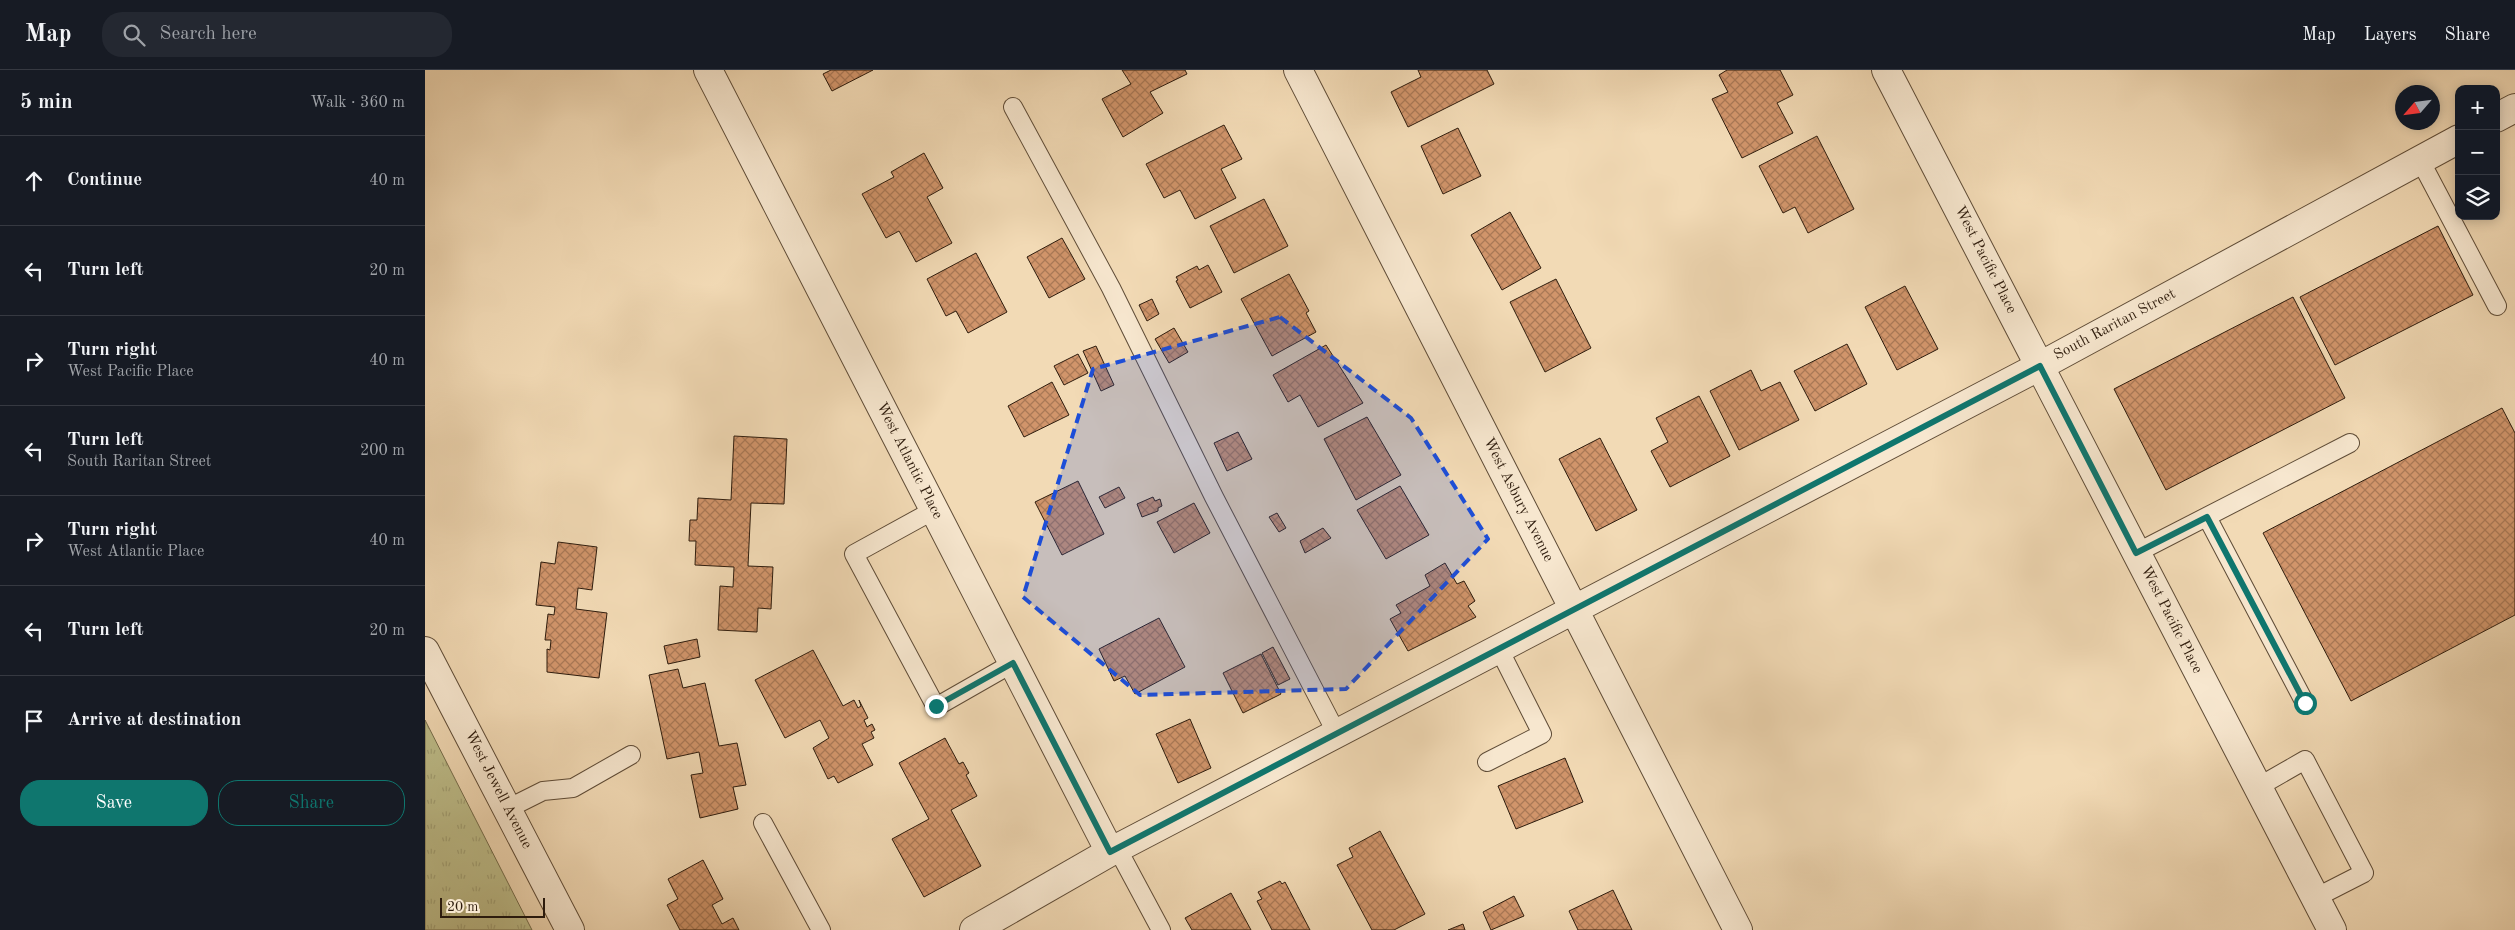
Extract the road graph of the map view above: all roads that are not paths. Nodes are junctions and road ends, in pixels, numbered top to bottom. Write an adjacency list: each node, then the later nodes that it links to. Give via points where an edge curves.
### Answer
1 (708, 70): 12 (street, West Atlantic Place)
2 (1298, 70): 15 (street, West Asbury Avenue)
3 (1886, 70): 10 (street, West Pacific Place)
4 (1013, 107): 21 (lane, via 1111,288 1214,497)
5 (2515, 108): 6 (street)
6 (2500, 116)
7 (2455, 141): 8 (street, South Raritan Street)
8 (2420, 160): 9 (lane); 10 (street, South Raritan Street)
9 (2497, 306)
10 (2040, 366): 14 (street, West Pacific Place); 15 (street, South Raritan Street)
11 (2350, 443): 13 (lane)
12 (934, 510): 18 (street, West Atlantic Place); 18 (lane, via 854,554 936,706)
13 (2207, 517): 14 (lane); 20 (lane)
14 (2136, 553): 24 (street, West Pacific Place)
15 (1574, 610): 16 (street, South Raritan Street); 33 (street, West Asbury Avenue)
16 (1499, 649): 21 (street, South Raritan Street); 23 (lane, via 1542,734)
17 (425, 651): 19 (street, West Jewell Avenue)
18 (1013, 663): 27 (street, West Atlantic Place)
19 (431, 679): 25 (street, West Jewell Avenue)
20 (2305, 703)
21 (1337, 734): 27 (street, South Raritan Street)
22 (631, 755): 25 (lane, via 573,788 543,790)
23 (1487, 762)
24 (2258, 786): 28 (street, West Pacific Place); 28 (lane, via 2305,760 2364,874)
25 (507, 809): 29 (street, West Jewell Avenue)
26 (763, 824): 30 (lane)
27 (1114, 850): 31 (street, South Raritan Street); 32 (lane)
28 (2315, 898): 34 (street, West Pacific Place)
29 (570, 930)
30 (821, 930)
31 (974, 930)
32 (1161, 930)
33 (1738, 930)
34 (2331, 930)

